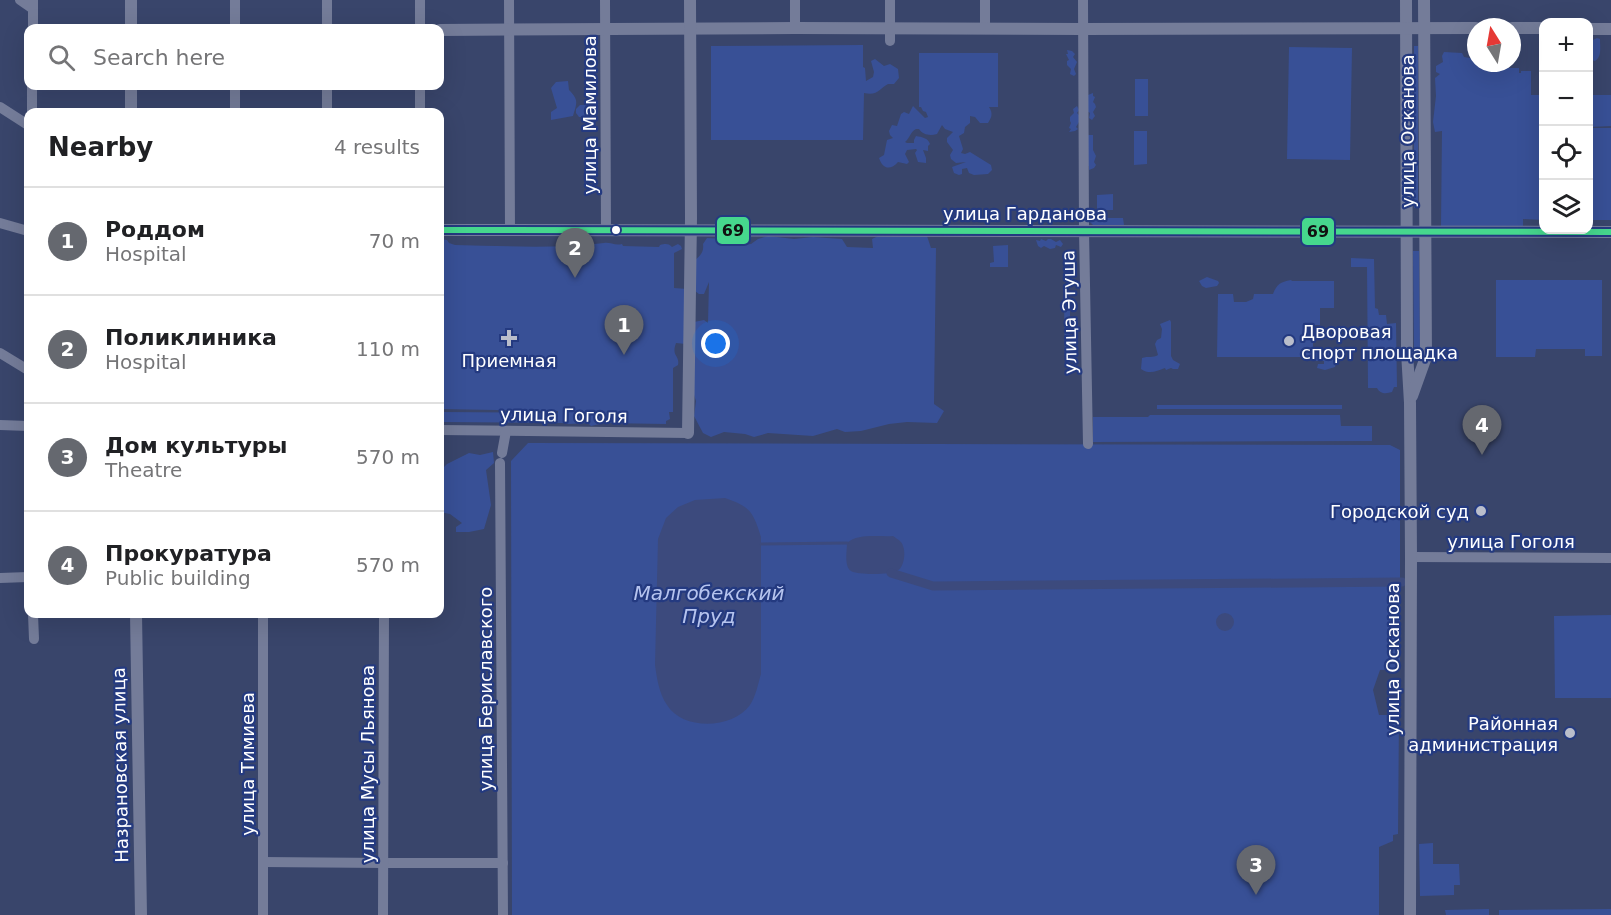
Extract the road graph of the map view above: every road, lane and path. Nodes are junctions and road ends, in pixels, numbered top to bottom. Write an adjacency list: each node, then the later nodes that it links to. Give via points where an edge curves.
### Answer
1 (20, 0): 15 (street)
2 (131, 0): 17 (street)
3 (235, 0): 18 (street)
4 (327, 0): 19 (street)
5 (420, 0): 20 (street)
6 (509, 0): 33 (street)
7 (605, 0): 34 (street, улица Мамилова)
8 (690, 0): 28 (street)
9 (795, 0): 21 (street)
10 (890, 0): 35 (street)
11 (985, 0): 29 (street)
12 (1083, 0): 30 (street, улица Этуша)
13 (1406, 0): 22 (street, улица Осканова)
14 (1424, 0): 23 (street, улица Осканова)
15 (33, 4): 16 (street)
16 (33, 24)
17 (131, 24)
18 (235, 24)
19 (327, 24)
20 (420, 24)
21 (795, 28): 28 (street); 35 (street)
22 (1406, 28): 23 (street); 30 (street); 55 (street, улица Осканова)
23 (1424, 28): 24 (street); 56 (street, улица Осканова)
24 (1467, 28)
25 (1521, 28): 26 (street)
26 (1539, 28)
27 (1593, 28): 31 (street)
28 (690, 29): 34 (street); 53 (street)
29 (985, 29): 30 (street); 35 (street)
30 (1083, 29): 54 (street, улица Этуша)
31 (1611, 29)
32 (444, 30): 33 (street)
33 (509, 30): 34 (street); 51 (street)
34 (605, 30): 52 (street, улица Мамилова)
35 (890, 35)
36 (32, 90): 42 (street)
37 (131, 90): 43 (street)
38 (235, 90): 44 (street)
39 (327, 90): 45 (street)
40 (420, 90): 46 (street)
41 (0, 107): 47 (street)
42 (32, 108)
43 (131, 108)
44 (235, 108)
45 (327, 108)
46 (420, 108)
47 (24, 122)
48 (0, 223): 49 (street)
49 (24, 230)
50 (444, 230): 51 (street, улица Гарданова)
51 (510, 231): 52 (street, улица Гарданова)
52 (606, 231): 53 (street, улица Гарданова)
53 (691, 231): 54 (street, улица Гарданова); 65 (street)
54 (1084, 231): 55 (street, улица Гарданова); 66 (street, улица Этуша)
55 (1407, 232): 56 (street, улица Гарданова); 60 (street, улица Осканова)
56 (1425, 232): 57 (street, улица Гарданова); 60 (street, улица Осканова, via 1426,357)
57 (1611, 232)
58 (0, 353): 59 (street)
59 (24, 368)
60 (1410, 403): 67 (street, улица Осканова)
61 (0, 425): 62 (street)
62 (24, 426)
63 (444, 430): 64 (street, улица Гоголя)
64 (506, 430): 65 (street, улица Гоголя); 78 (street, улица Бериславского, via 501,458)
65 (688, 433)
66 (1088, 444)
67 (1411, 557): 68 (street, улица Гоголя); 83 (street, улица Осканова)
68 (1611, 558)
69 (24, 577): 70 (street)
70 (0, 578)
71 (33, 618): 75 (street)
72 (136, 618): 79 (street, Назрановская улица)
73 (263, 618): 76 (street, улица Тимиева)
74 (384, 618): 77 (street, улица Мусы Льянова)
75 (33, 639)
76 (263, 862): 77 (street); 80 (street, улица Тимиева)
77 (383, 863): 78 (street); 81 (street, улица Мусы Льянова)
78 (503, 863): 82 (street, улица Бериславского)
79 (141, 915)
80 (263, 915)
81 (383, 915)
82 (503, 915)
83 (1410, 915)

